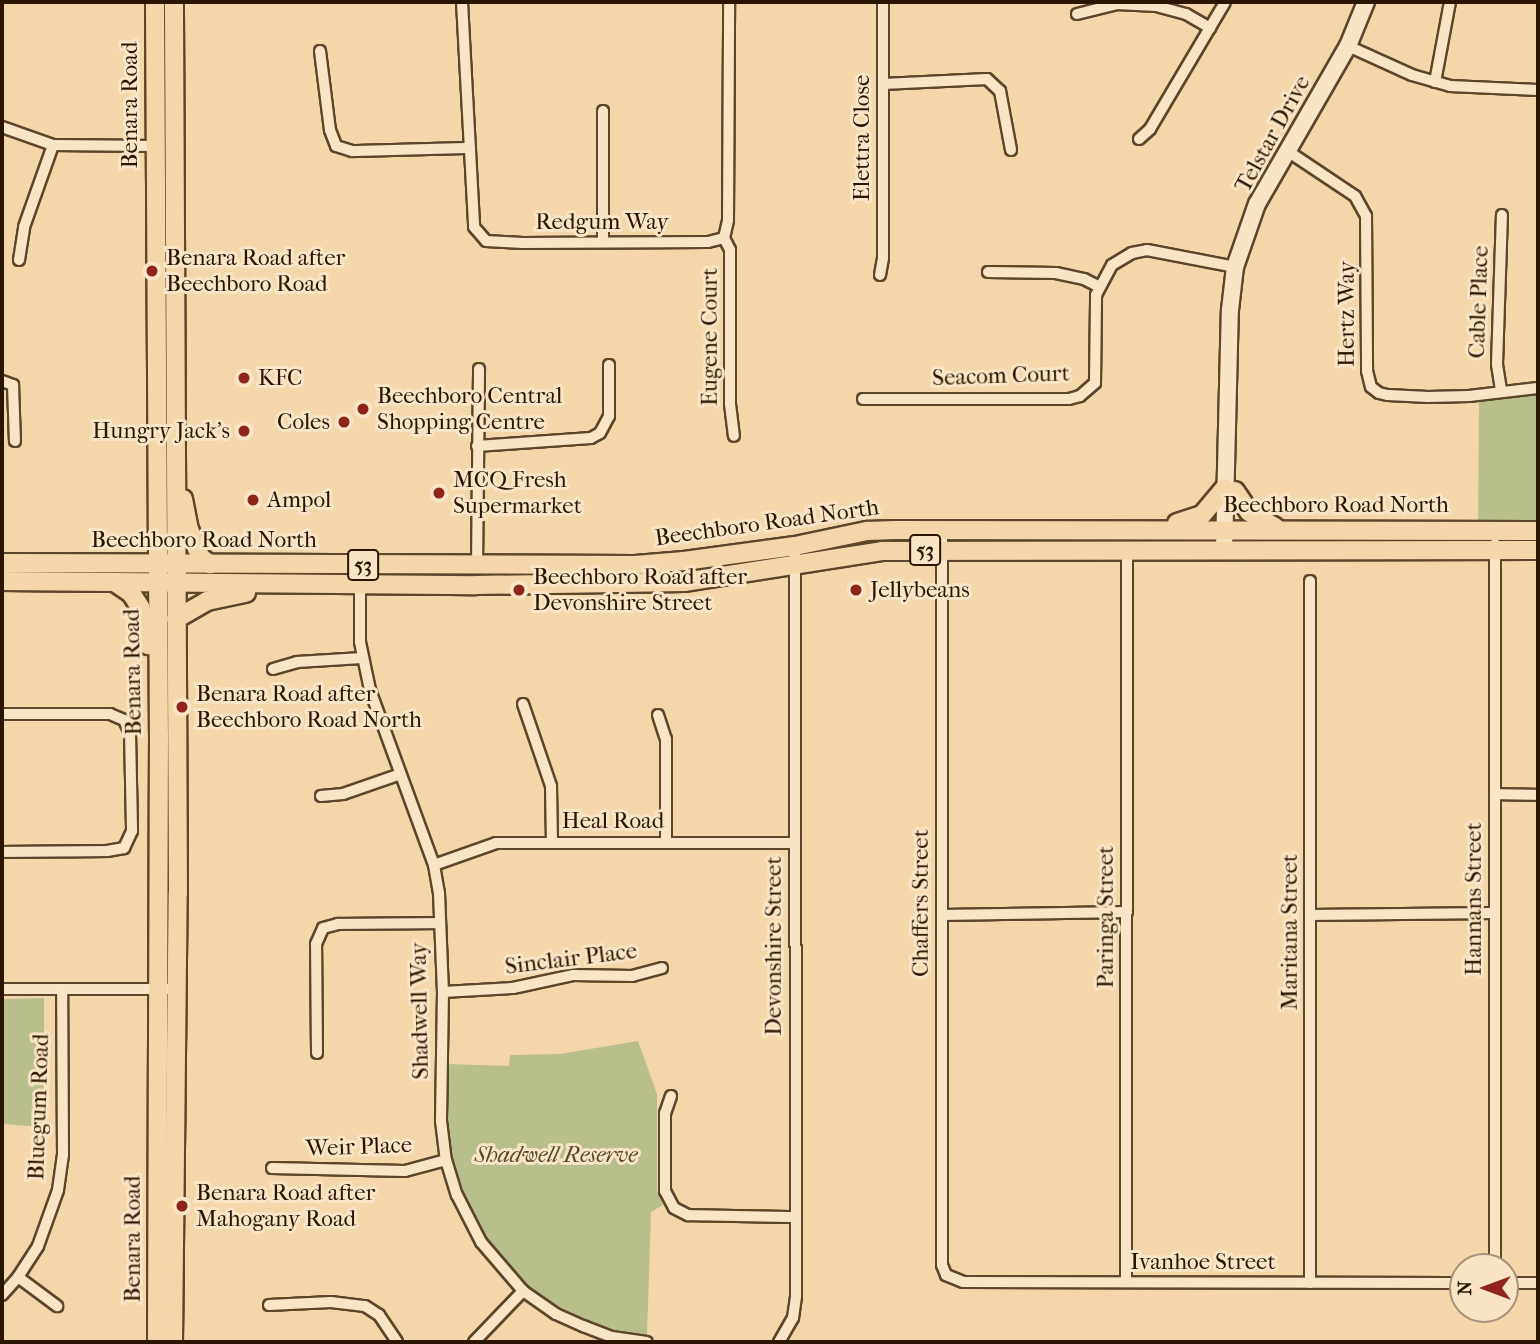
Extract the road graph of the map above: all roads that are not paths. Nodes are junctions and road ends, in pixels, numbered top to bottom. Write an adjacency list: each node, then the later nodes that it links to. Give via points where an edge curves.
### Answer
1 (155, 2): 20 (main road, Benara Road)
2 (174, 2): 21 (main road, Benara Road)
3 (462, 2): 22 (street, Redgum Way)
4 (729, 2): 26 (street, via 729,220)
5 (883, 2): 14 (street, Elettra Close)
6 (1225, 2): 10 (street)
7 (1366, 2): 11 (street, Telstar Drive)
8 (1450, 2): 13 (street)
9 (1077, 14): 10 (street, via 1117,4 1156,6)
10 (1210, 28): 18 (street, via 1150,129)
11 (1348, 46): 13 (street); 24 (street, Telstar Drive)
12 (320, 51): 22 (street, via 336,146 352,152)
13 (1435, 82): 15 (street, via 1476,89)
14 (883, 84): 23 (street, via 987,79 1000,91); 31 (street, Elettra Close)
15 (1538, 90)
16 (603, 111): 27 (street)
17 (2, 127): 19 (street)
18 (1139, 139)
19 (52, 145): 20 (street); 28 (street, via 24,227)
20 (154, 146): 21 (main road); 33 (main road, Benara Road)
21 (174, 146): 33 (main road, Benara Road)
22 (470, 148): 27 (street, Redgum Way, via 474,227 486,241)
23 (1011, 150)
24 (1289, 152): 29 (street, Telstar Drive, via 1257,204); 38 (street, Hertz Way, via 1356,196 1366,216 1367,371 1371,387 1388,395 1428,397)
25 (1502, 215): 38 (street, Cable Place)
26 (724, 238): 27 (street, Redgum Way); 40 (street, Eugene Court, via 730,250)
27 (603, 242)
28 (19, 260)
29 (1235, 267): 32 (street, via 1147,250 1112,265); 45 (street, Telstar Drive, via 1230,310 1230,418 1225,438)
30 (988, 272): 32 (street, via 1056,273)
31 (880, 275)
32 (1098, 286): 39 (street, Seacom Court, via 1095,383 1080,396)
33 (166, 364): 41 (main road, Benara Road); 44 (main road, via 183,421)
34 (608, 365): 43 (street, via 609,416 600,433 590,438)
35 (478, 369): 43 (street)
36 (2, 381): 42 (street, via 13,386)
37 (1538, 388): 38 (street, Hertz Way)
38 (1500, 390)
39 (863, 399)
40 (734, 436)
41 (156, 438): 44 (main road, via 163,449); 59 (main road, Benara Road)
42 (15, 441)
43 (477, 446): 64 (street)
44 (179, 453): 60 (main road, Benara Road); 61 (main road, via 189,529 201,558)
45 (1230, 490): 46 (main road, via 1202,515); 47 (street, Telstar Drive); 48 (main road, via 1249,512)
46 (1150, 529): 47 (main road, Beechboro Road North / 53); 49 (main road, Beechboro Road North / 53)
47 (1230, 529): 48 (main road, Beechboro Road North / 53); 54 (street, Telstar Drive)
48 (1279, 529): 50 (main road, Beechboro Road North / 53)
49 (943, 531): 52 (main road, Beechboro Road North / 53, via 867,531); 53 (street, Chaffers Street)
50 (1495, 531): 51 (main road, Beechboro Road North / 53); 55 (street, Hannans Street)
51 (1538, 531)
52 (794, 546): 64 (main road, Beechboro Road North / 53, via 647,564); 65 (street, Devonshire Street)
53 (943, 550): 57 (main road, Beechboro Road North / 53); 65 (main road, Beechboro Road North / 53, via 882,551); 95 (street, Chaffers Street)
54 (1230, 550): 55 (main road, Beechboro Road North / 53); 57 (main road, Beechboro Road North / 53)
55 (1495, 550): 56 (main road, Beechboro Road North / 53); 84 (street, Hannans Street)
56 (1538, 550)
57 (1127, 551): 93 (street, Paringa Street)
58 (2, 563): 59 (main road, Beechboro Road North / 53)
59 (156, 563): 60 (main road, Beechboro Road North / 53); 69 (main road, Benara Road)
60 (176, 564): 61 (main road, Beechboro Road North / 53); 70 (main road, Benara Road)
61 (210, 564): 62 (main road, Beechboro Road North / 53)
62 (335, 565): 63 (main road, Beechboro Road North / 53); 71 (street, via 352,573)
63 (385, 565): 64 (main road, Beechboro Road North / 53); 71 (street)
64 (477, 565): 72 (street); 74 (street)
65 (794, 566): 72 (main road, Beechboro Road North / 53, via 684,582); 89 (street, Devonshire Street)
66 (2, 581): 68 (main road, Beechboro Road North / 53)
67 (1310, 581): 96 (street, Maritana Street)
68 (116, 583): 69 (main road, Beechboro Road North / 53); 81 (main road, via 135,599 148,632 151,701)
69 (156, 583): 70 (main road, Beechboro Road North / 53); 81 (main road, Benara Road)
70 (176, 583): 73 (main road, Beechboro Road North / 53); 75 (main road, Benara Road)
71 (360, 584): 73 (main road, Beechboro Road North / 53); 74 (main road, Beechboro Road North / 53); 76 (street, Shadwell Way)
72 (508, 584): 74 (main road, Beechboro Road North / 53)
73 (315, 585): 75 (main road, via 234,593 207,601)
74 (454, 585)
75 (176, 619): 83 (main road, Benara Road)
76 (362, 658): 77 (street, via 297,662); 82 (street, Shadwell Way)
77 (273, 669)
78 (523, 704): 87 (street, via 551,786)
79 (2, 714): 91 (street, via 110,714 124,720 130,733 132,831 124,848 107,851)
80 (658, 715): 88 (street, via 666,739)
81 (159, 735): 90 (main road, Benara Road)
82 (398, 775): 86 (street, via 344,794); 92 (street, Shadwell Way)
83 (178, 787): 90 (main road, via 167,794 167,823); 102 (main road, Benara Road)
84 (1495, 794): 85 (street); 94 (street, Hannans Street)
85 (1538, 794)
86 (321, 796)
87 (552, 842): 88 (street, Heal Road); 92 (street, Heal Road, via 496,843)
88 (666, 842): 89 (street, Heal Road)
89 (795, 843): 110 (street, Devonshire Street)
90 (159, 849): 101 (main road, Benara Road)
91 (2, 852)
92 (434, 865): 97 (street, Shadwell Way)
93 (1127, 912): 95 (street); 115 (street, Paringa Street)
94 (1494, 913): 96 (street); 112 (street, Hannans Street)
95 (942, 915): 113 (street, Chaffers Street, via 942,1265)
96 (1310, 915): 116 (street, Maritana Street)
97 (440, 923): 103 (street, Shadwell Way); 104 (street, via 323,928 316,944)
98 (662, 968): 103 (street, Sinclair Place, via 632,976 573,975 513,988)
99 (2, 989): 100 (street)
100 (62, 989): 101 (street); 114 (street, Bluegum Road, via 63,1155 58,1190 38,1245)
101 (159, 989): 102 (street); 109 (main road, Benara Road)
102 (178, 989): 106 (main road, Benara Road)
103 (443, 992): 107 (street, Shadwell Way, via 441,1121)
104 (317, 1053)
105 (671, 1096): 110 (street, via 665,1114 665,1191 674,1208 688,1215)
106 (174, 1125): 109 (main road, via 167,1148 165,1187 161,1191); 111 (main road, Benara Road)
107 (446, 1160): 108 (street, Weir Place, via 405,1171); 120 (street, Shadwell Way, via 472,1228)
108 (272, 1168)
109 (158, 1185): 124 (main road, Benara Road)
110 (796, 1217): 130 (street, Devonshire Street, via 795,1308)
111 (173, 1218): 125 (main road, Benara Road, via 166,1249); 126 (main road, Benara Road)
112 (1495, 1253)
113 (946, 1275): 115 (street, Ivanhoe Street, via 963,1282)
114 (19, 1277): 121 (street, Bluegum Road); 123 (street)
115 (1126, 1282): 116 (street, Ivanhoe Street)
116 (1310, 1283): 117 (street, Ivanhoe Street)
117 (1449, 1283)
118 (1519, 1283): 119 (street)
119 (1538, 1283)
120 (523, 1291): 128 (street); 129 (street, Shadwell Way, via 583,1326 612,1337)
121 (2, 1295)
122 (269, 1305): 127 (street, via 331,1302 365,1306 379,1315)
123 (57, 1306)
124 (157, 1342)
125 (166, 1342)
126 (173, 1342)
127 (397, 1342)
128 (474, 1342)
129 (647, 1342)
130 (779, 1342)

